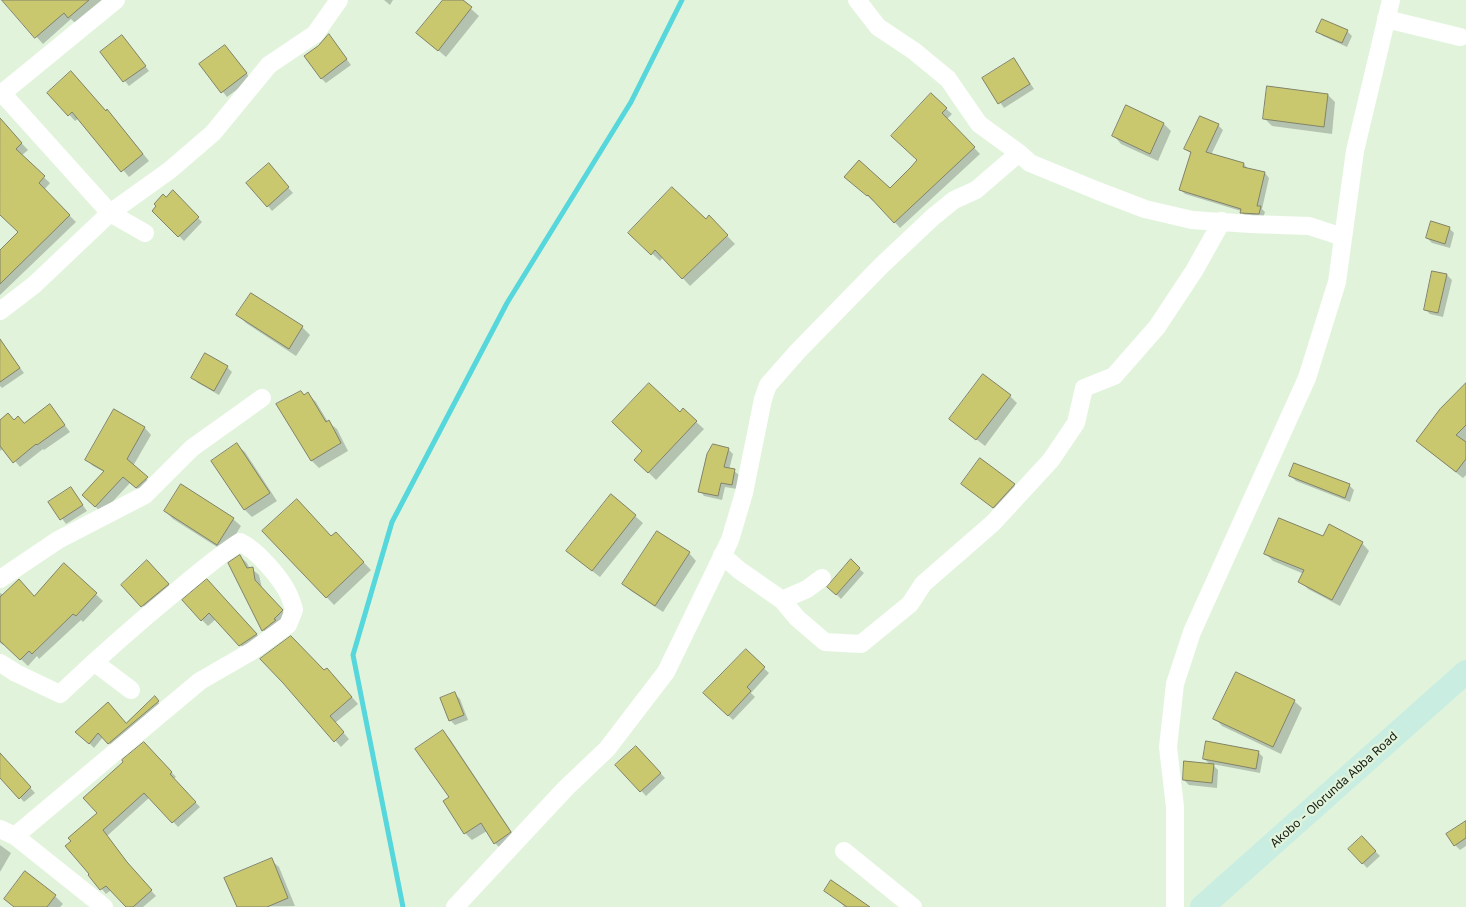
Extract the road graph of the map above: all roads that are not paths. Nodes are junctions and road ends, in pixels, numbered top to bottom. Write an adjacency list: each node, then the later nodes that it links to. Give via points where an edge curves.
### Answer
1 (116, 0): 7 (street)
2 (339, 0): 9 (street, via 315,34 269,65 213,133 170,170)
3 (857, 0): 8 (street, via 878,27 948,79 979,124)
4 (1391, 0): 5 (street)
5 (1386, 19): 6 (street); 12 (street, via 1355,151)
6 (1460, 37)
7 (1, 94): 9 (street)
8 (1019, 153): 10 (street, via 1030,163 1145,209 1192,220); 15 (street, via 976,190 954,200 933,217 882,265 768,385 744,493)
9 (110, 213): 11 (street); 13 (street, via 34,285)
10 (1222, 221): 12 (street, via 1309,226); 18 (street, via 1194,272 1157,326 1114,376 1084,388 1076,423 1051,460 993,523 923,584 910,604 860,644 825,642)
11 (145, 234)
12 (1343, 236): 28 (street, via 1337,282 1307,378 1192,632 1175,684 1168,747 1175,807)
13 (0, 311)
14 (262, 398): 17 (street, via 192,448 145,495 58,540)
15 (722, 556): 18 (street); 26 (street, via 666,672 641,706 607,750 566,788)
16 (822, 578): 18 (street)
17 (0, 579)
18 (782, 600)
19 (94, 662): 20 (street, via 60,694); 22 (street); 23 (street, via 240,542 272,570 289,594 294,610 288,625 252,651 200,681)
20 (0, 663)
21 (1466, 672): 29 (main road, Akobo - Olorunda Abba Road)
22 (131, 690)
23 (8, 833): 25 (street)
24 (844, 851): 27 (street)
25 (104, 907)
26 (455, 907)
27 (913, 907)
28 (1174, 907)
29 (1202, 907)

